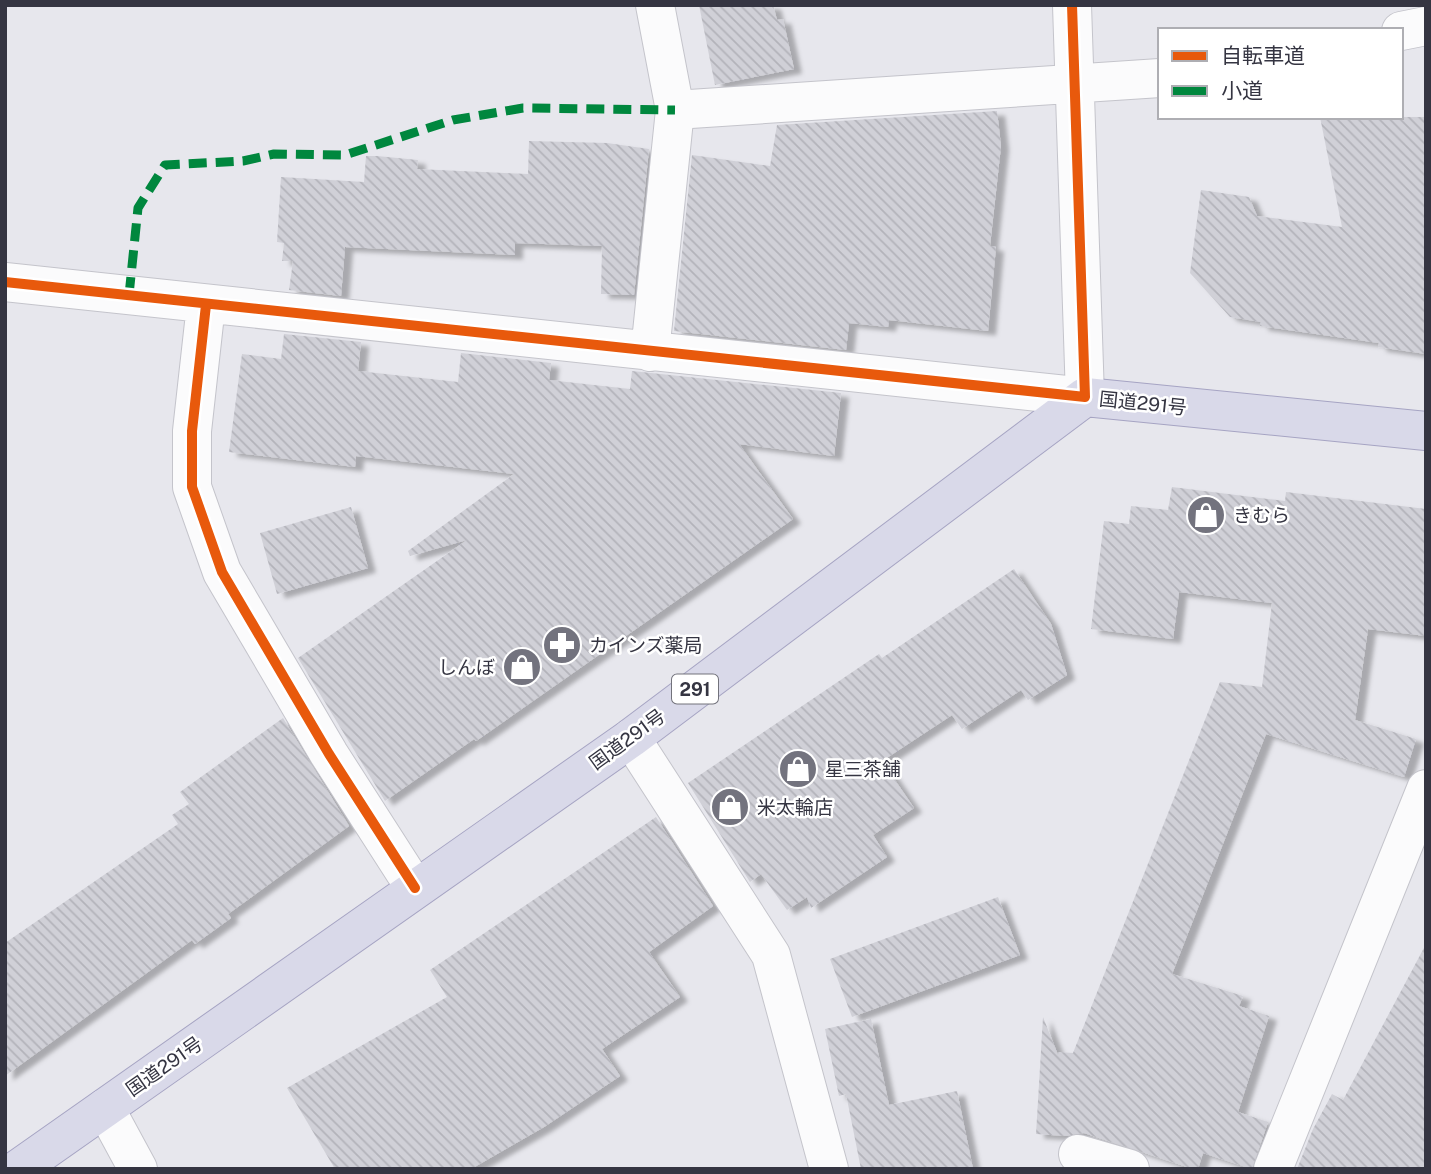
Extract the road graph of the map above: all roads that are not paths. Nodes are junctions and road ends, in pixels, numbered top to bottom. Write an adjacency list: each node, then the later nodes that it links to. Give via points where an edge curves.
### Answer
1 (655, 5): 7 (street)
2 (1072, 5): 6 (street)
3 (1426, 26): 4 (street)
4 (1403, 31)
5 (1158, 78): 6 (street)
6 (1075, 82): 7 (street); 11 (street)
7 (675, 110): 10 (street)
8 (5, 282): 9 (street)
9 (206, 305): 10 (street); 15 (street, via 192,431 192,487 222,572 329,754)
10 (650, 352): 11 (street)
11 (1085, 397): 12 (highway, 国道291号); 13 (highway, 国道291号 / 291)
12 (1426, 431)
13 (631, 738): 15 (highway, 国道291号 / 291); 20 (street, via 771,955)
14 (1426, 789): 22 (street)
15 (415, 888): 16 (highway, 国道291号 / 291)
16 (105, 1108): 18 (highway, 国道291号 / 291); 19 (street)
17 (1078, 1154): 21 (street)
18 (18, 1169)
19 (138, 1169)
20 (829, 1169)
21 (1129, 1169)
22 (1273, 1169)

